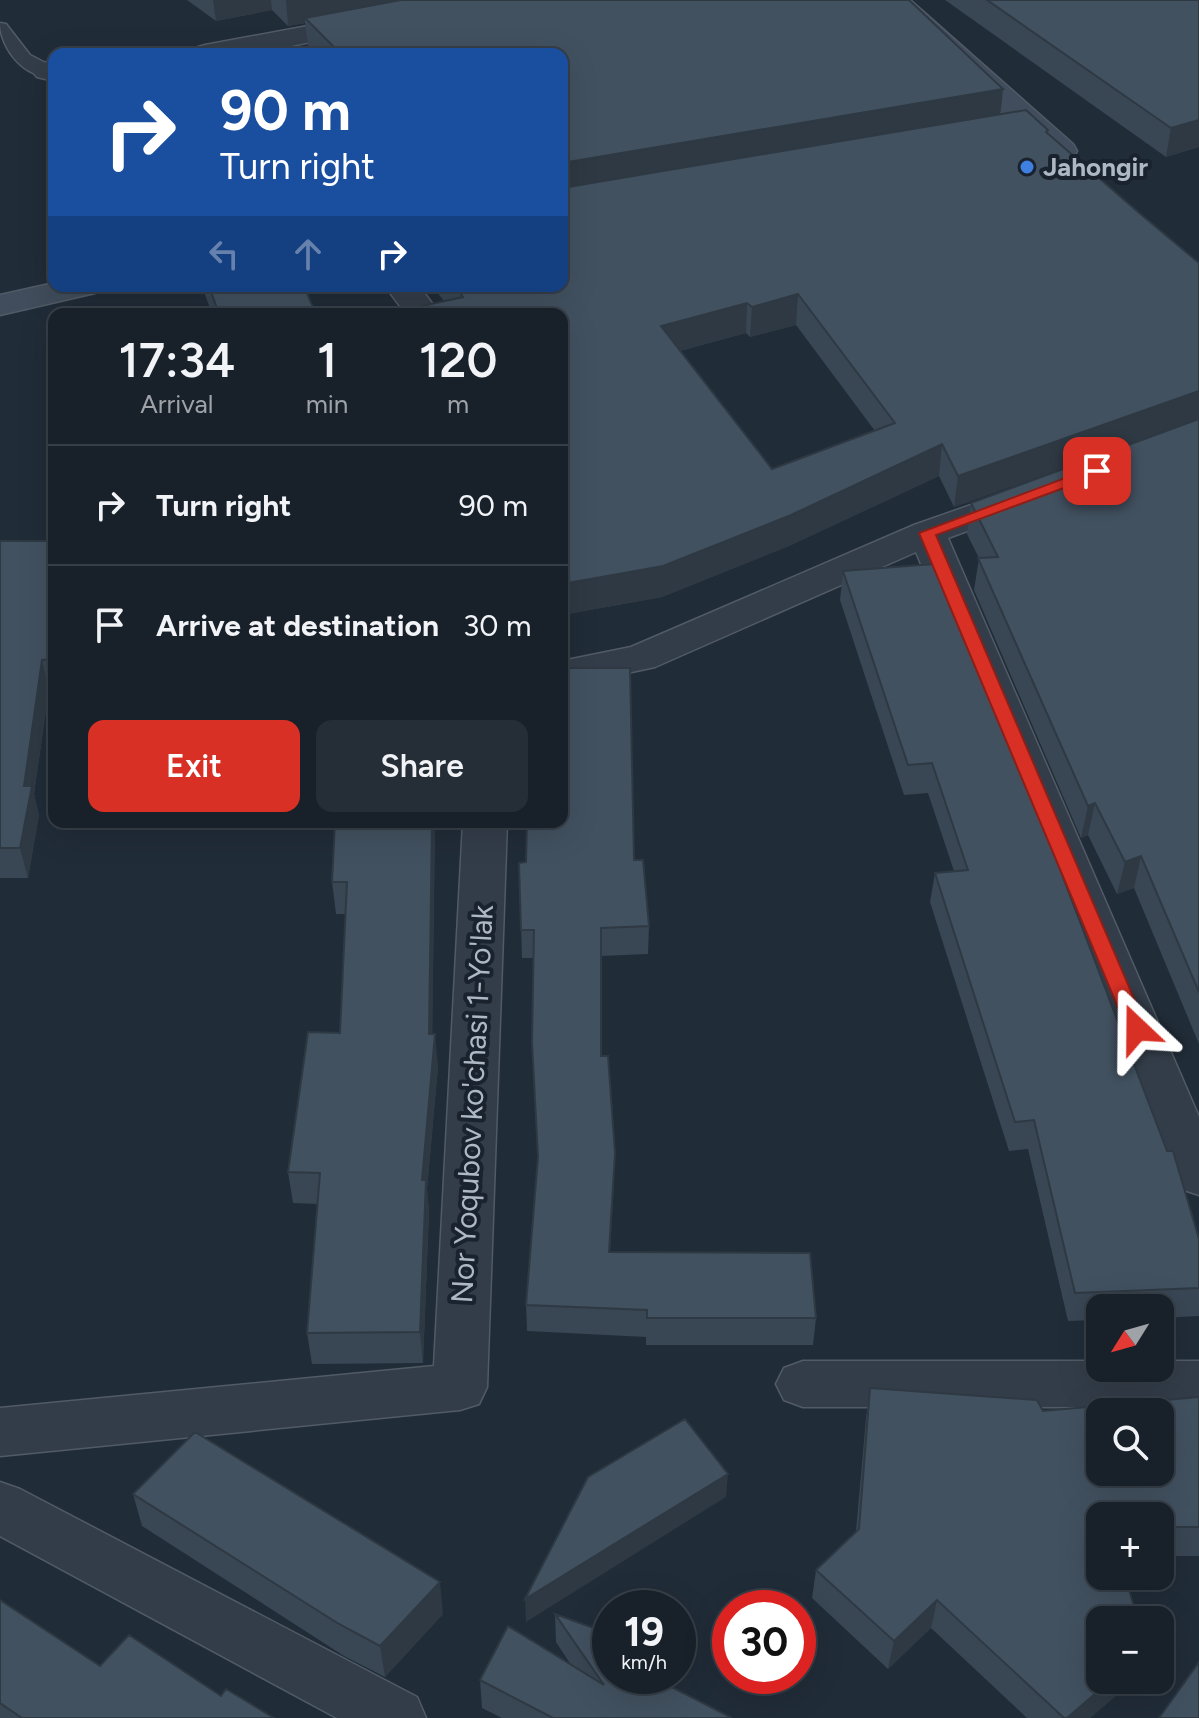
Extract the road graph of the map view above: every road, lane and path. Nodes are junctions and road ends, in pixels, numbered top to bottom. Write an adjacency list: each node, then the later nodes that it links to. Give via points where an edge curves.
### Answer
1 (894, 0): 6 (street, via 1017,128)
2 (401, 17): 4 (street)
3 (0, 28): 5 (lane, via 24,59)
4 (237, 48)
5 (48, 70)
6 (1081, 167)
7 (57, 292): 8 (street)
8 (0, 305)
9 (1054, 487): 10 (street)
10 (927, 533): 11 (street, via 641,658); 13 (street)
11 (568, 673)
12 (485, 828): 16 (street, Nor Yoqubov ko'chasi 1-Yo'lak, via 460,1387)
13 (1199, 1175)
14 (803, 1384): 15 (street)
15 (1199, 1384)
16 (0, 1432)
17 (0, 1507): 18 (street)
18 (396, 1718)

